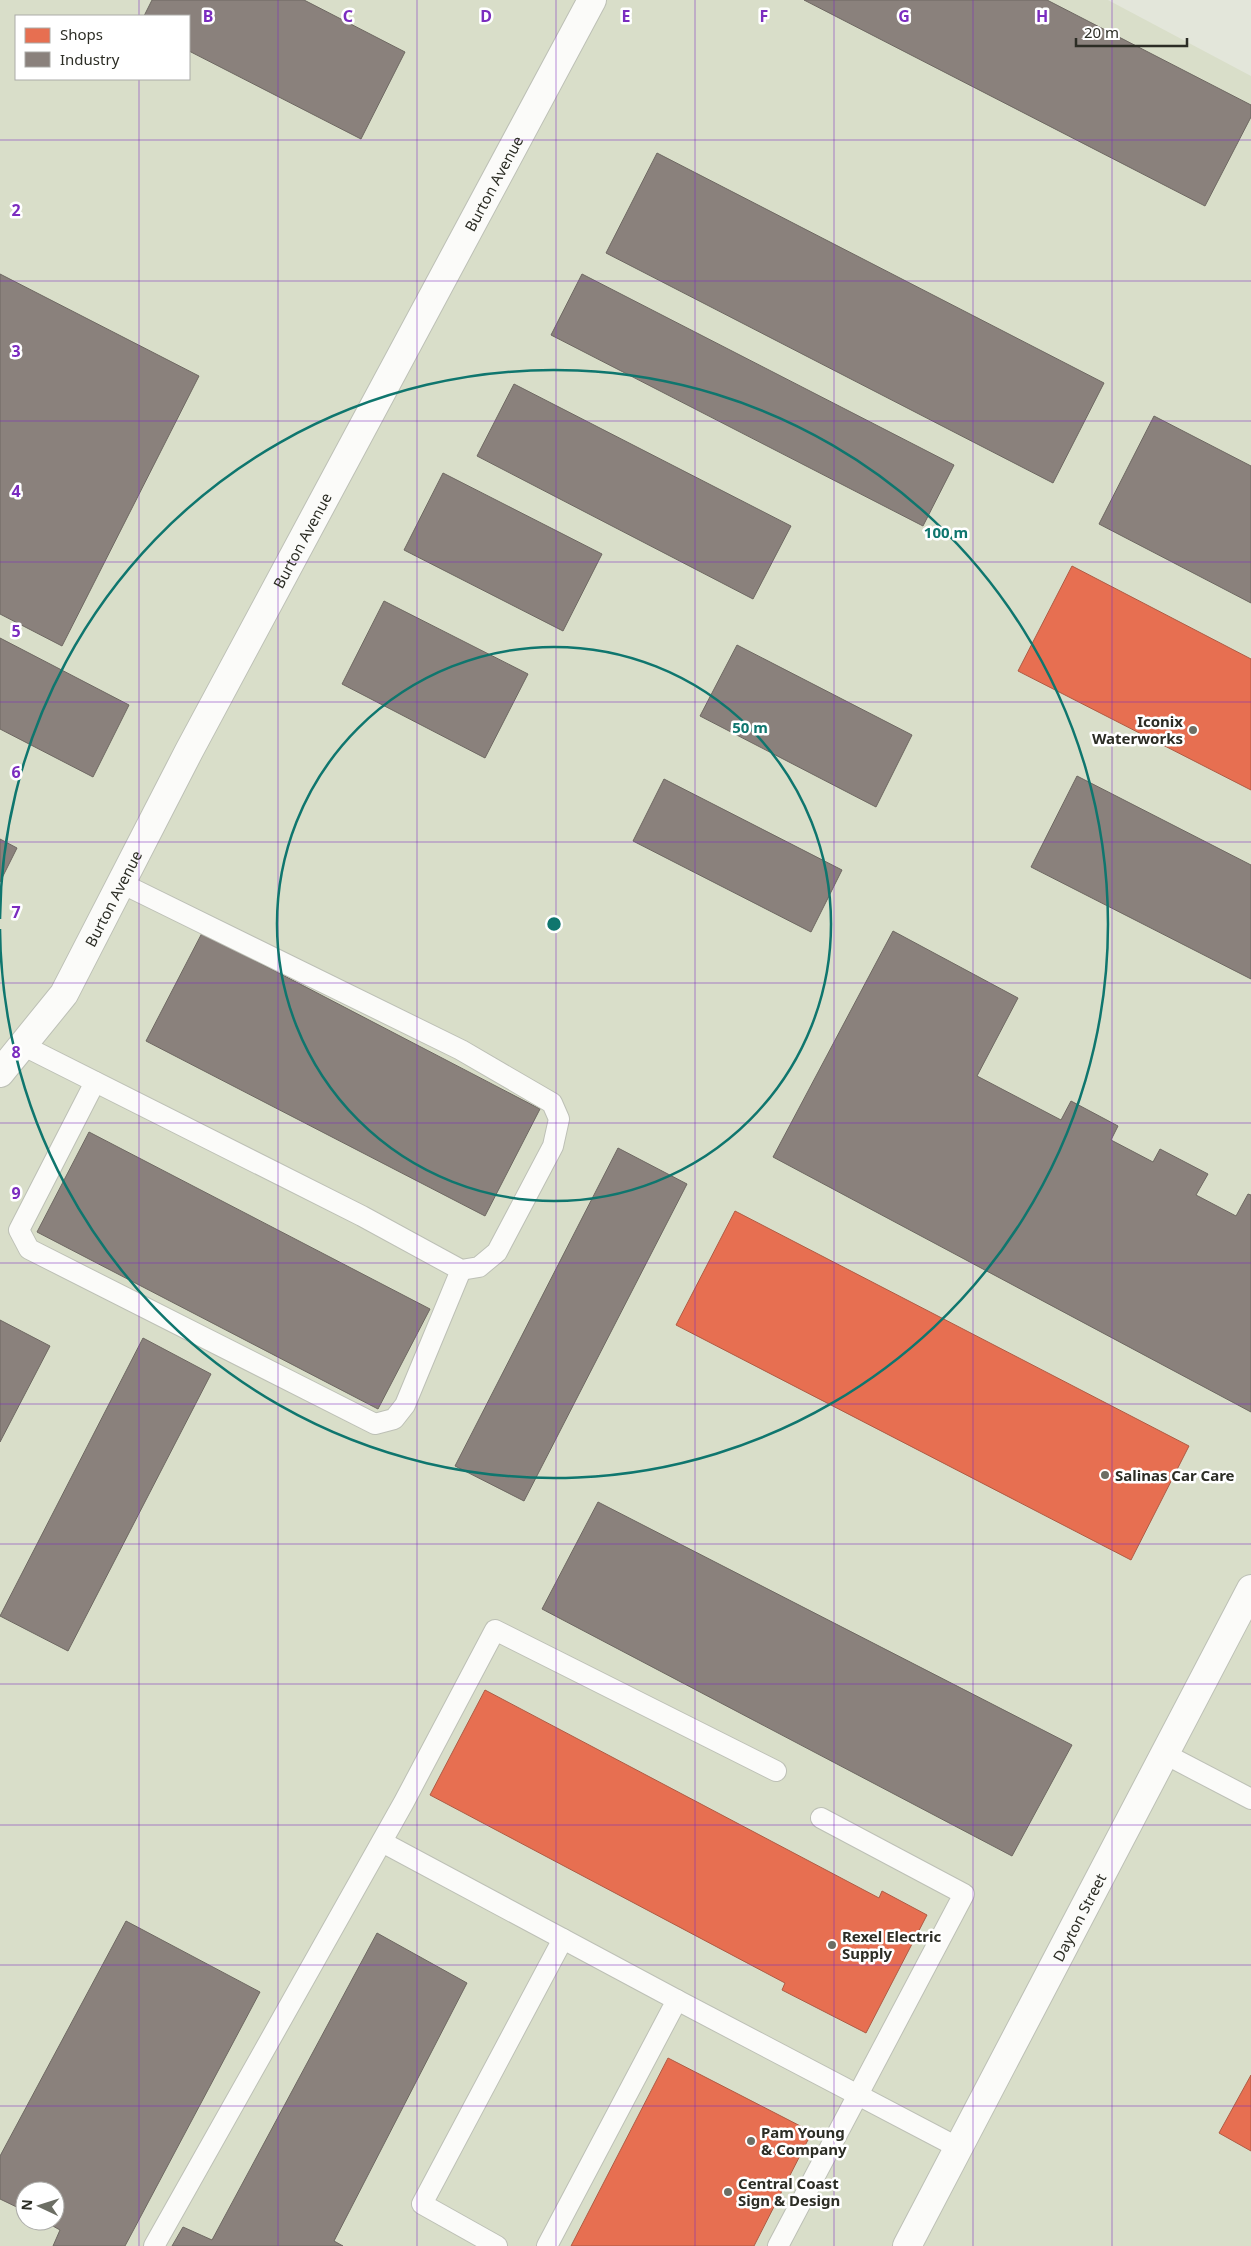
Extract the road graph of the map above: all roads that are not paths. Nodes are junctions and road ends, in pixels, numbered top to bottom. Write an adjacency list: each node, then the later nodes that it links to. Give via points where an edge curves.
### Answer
1 (592, 0): 2 (street, Burton Avenue)
2 (121, 883): 3 (street, Burton Avenue, via 64,994); 6 (lane, via 461,1050 552,1103 559,1120 553,1146 497,1252 479,1267)
3 (24, 1046): 4 (street, Burton Avenue); 5 (lane)
4 (0, 1074)
5 (94, 1082): 6 (lane, via 362,1216); 6 (lane, via 19,1230 29,1249 375,1424 394,1419 405,1405)
6 (461, 1270)
7 (1251, 1590): 8 (street, Dayton Street)
8 (1165, 1754): 10 (lane); 16 (street, Dayton Street)
9 (776, 1771): 12 (lane, via 495,1630)
10 (1251, 1799)
11 (822, 1818): 15 (lane, via 964,1894)
12 (382, 1842): 13 (lane); 17 (lane)
13 (563, 1939): 14 (lane); 18 (lane, via 422,2204)
14 (677, 2000): 15 (lane); 19 (lane)
15 (858, 2095): 16 (lane); 20 (lane)
16 (959, 2148): 21 (street, Dayton Street)
17 (154, 2246)
18 (498, 2246)
19 (547, 2246)
20 (778, 2246)
21 (907, 2246)

